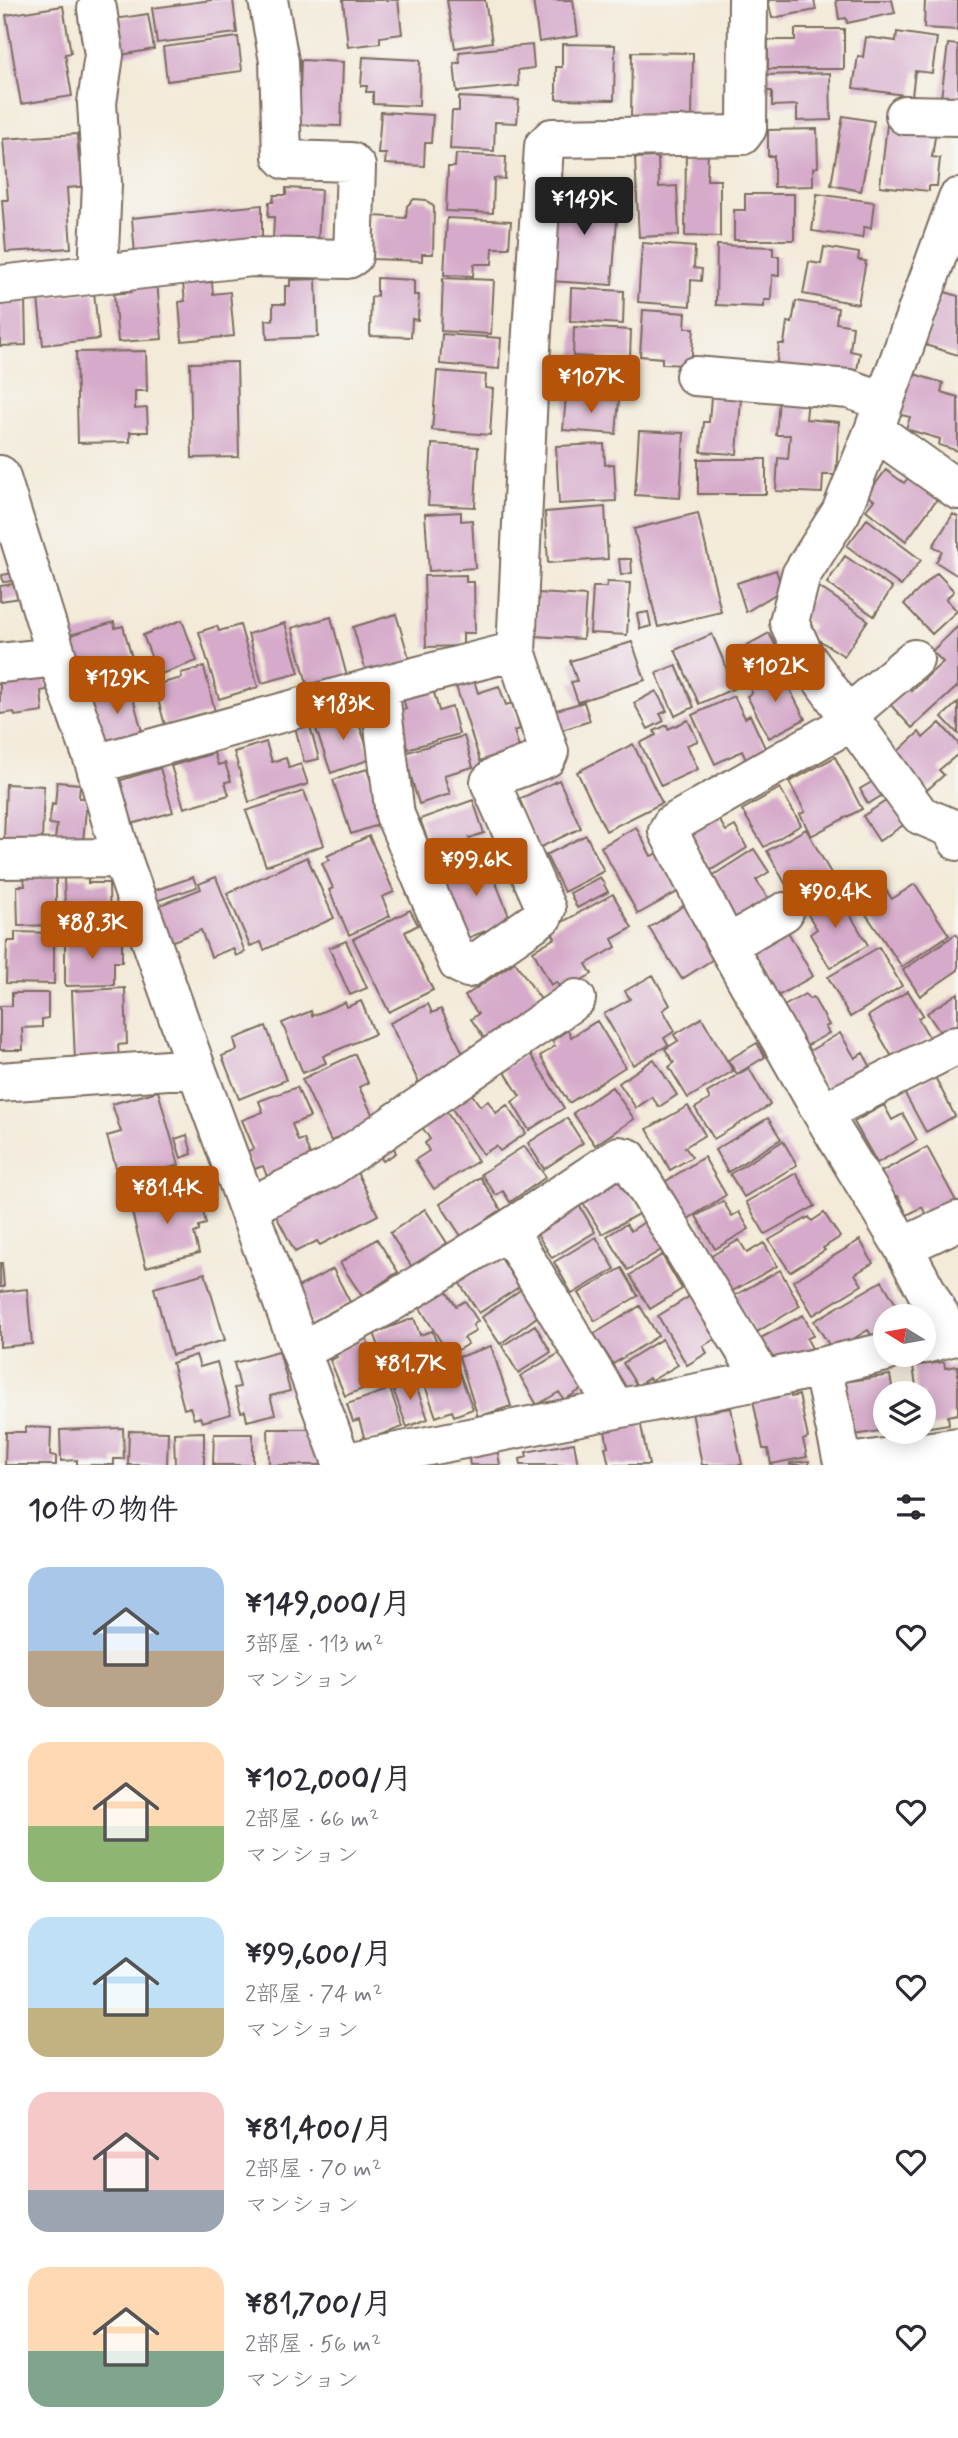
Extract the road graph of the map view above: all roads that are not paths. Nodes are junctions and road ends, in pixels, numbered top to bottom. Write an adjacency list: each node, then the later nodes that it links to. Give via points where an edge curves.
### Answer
1 (268, 0): 7 (street, via 279,61 282,156 356,167 353,256 252,257)
2 (748, 0): 13 (street, via 747,128 742,135 552,138 544,146)
3 (97, 9): 7 (street, via 104,55 97,103 102,184)
4 (905, 115): 5 (street)
5 (958, 117)
6 (958, 198): 10 (street)
7 (98, 273): 8 (street)
8 (0, 285)
9 (695, 376): 10 (street, via 849,389)
10 (879, 416): 11 (street); 18 (street, via 841,512 801,575 789,622 804,655)
11 (958, 490)
12 (3, 492): 14 (street)
13 (516, 651): 17 (street); 17 (street, via 549,752 546,758 490,782 545,909 543,916 468,968 458,963 395,815)
14 (57, 657): 16 (street); 19 (street)
15 (914, 659): 18 (street)
16 (0, 663)
17 (379, 686): 19 (street)
18 (850, 719): 20 (street, via 920,815); 24 (street, via 672,824 668,831)
19 (95, 764): 21 (street)
20 (956, 830)
21 (122, 858): 22 (street); 27 (street)
22 (0, 859)
23 (783, 912): 24 (street)
24 (727, 945): 29 (street)
25 (576, 999): 30 (street, via 328,1169)
26 (957, 1045): 29 (street)
27 (196, 1068): 28 (street); 30 (street)
28 (19, 1088)
29 (822, 1113): 33 (street)
30 (248, 1207): 35 (street)
31 (958, 1221): 33 (street)
32 (508, 1230): 35 (street, via 383,1307); 38 (street, via 619,1156 628,1158); 39 (street)
33 (903, 1247): 34 (street)
34 (944, 1343)
35 (301, 1350): 41 (street)
36 (873, 1355): 37 (street)
37 (822, 1367): 38 (street); 40 (street, via 842,1458 850,1462)
38 (763, 1380): 39 (street)
39 (616, 1409): 41 (street)
40 (958, 1447)
41 (342, 1464)

